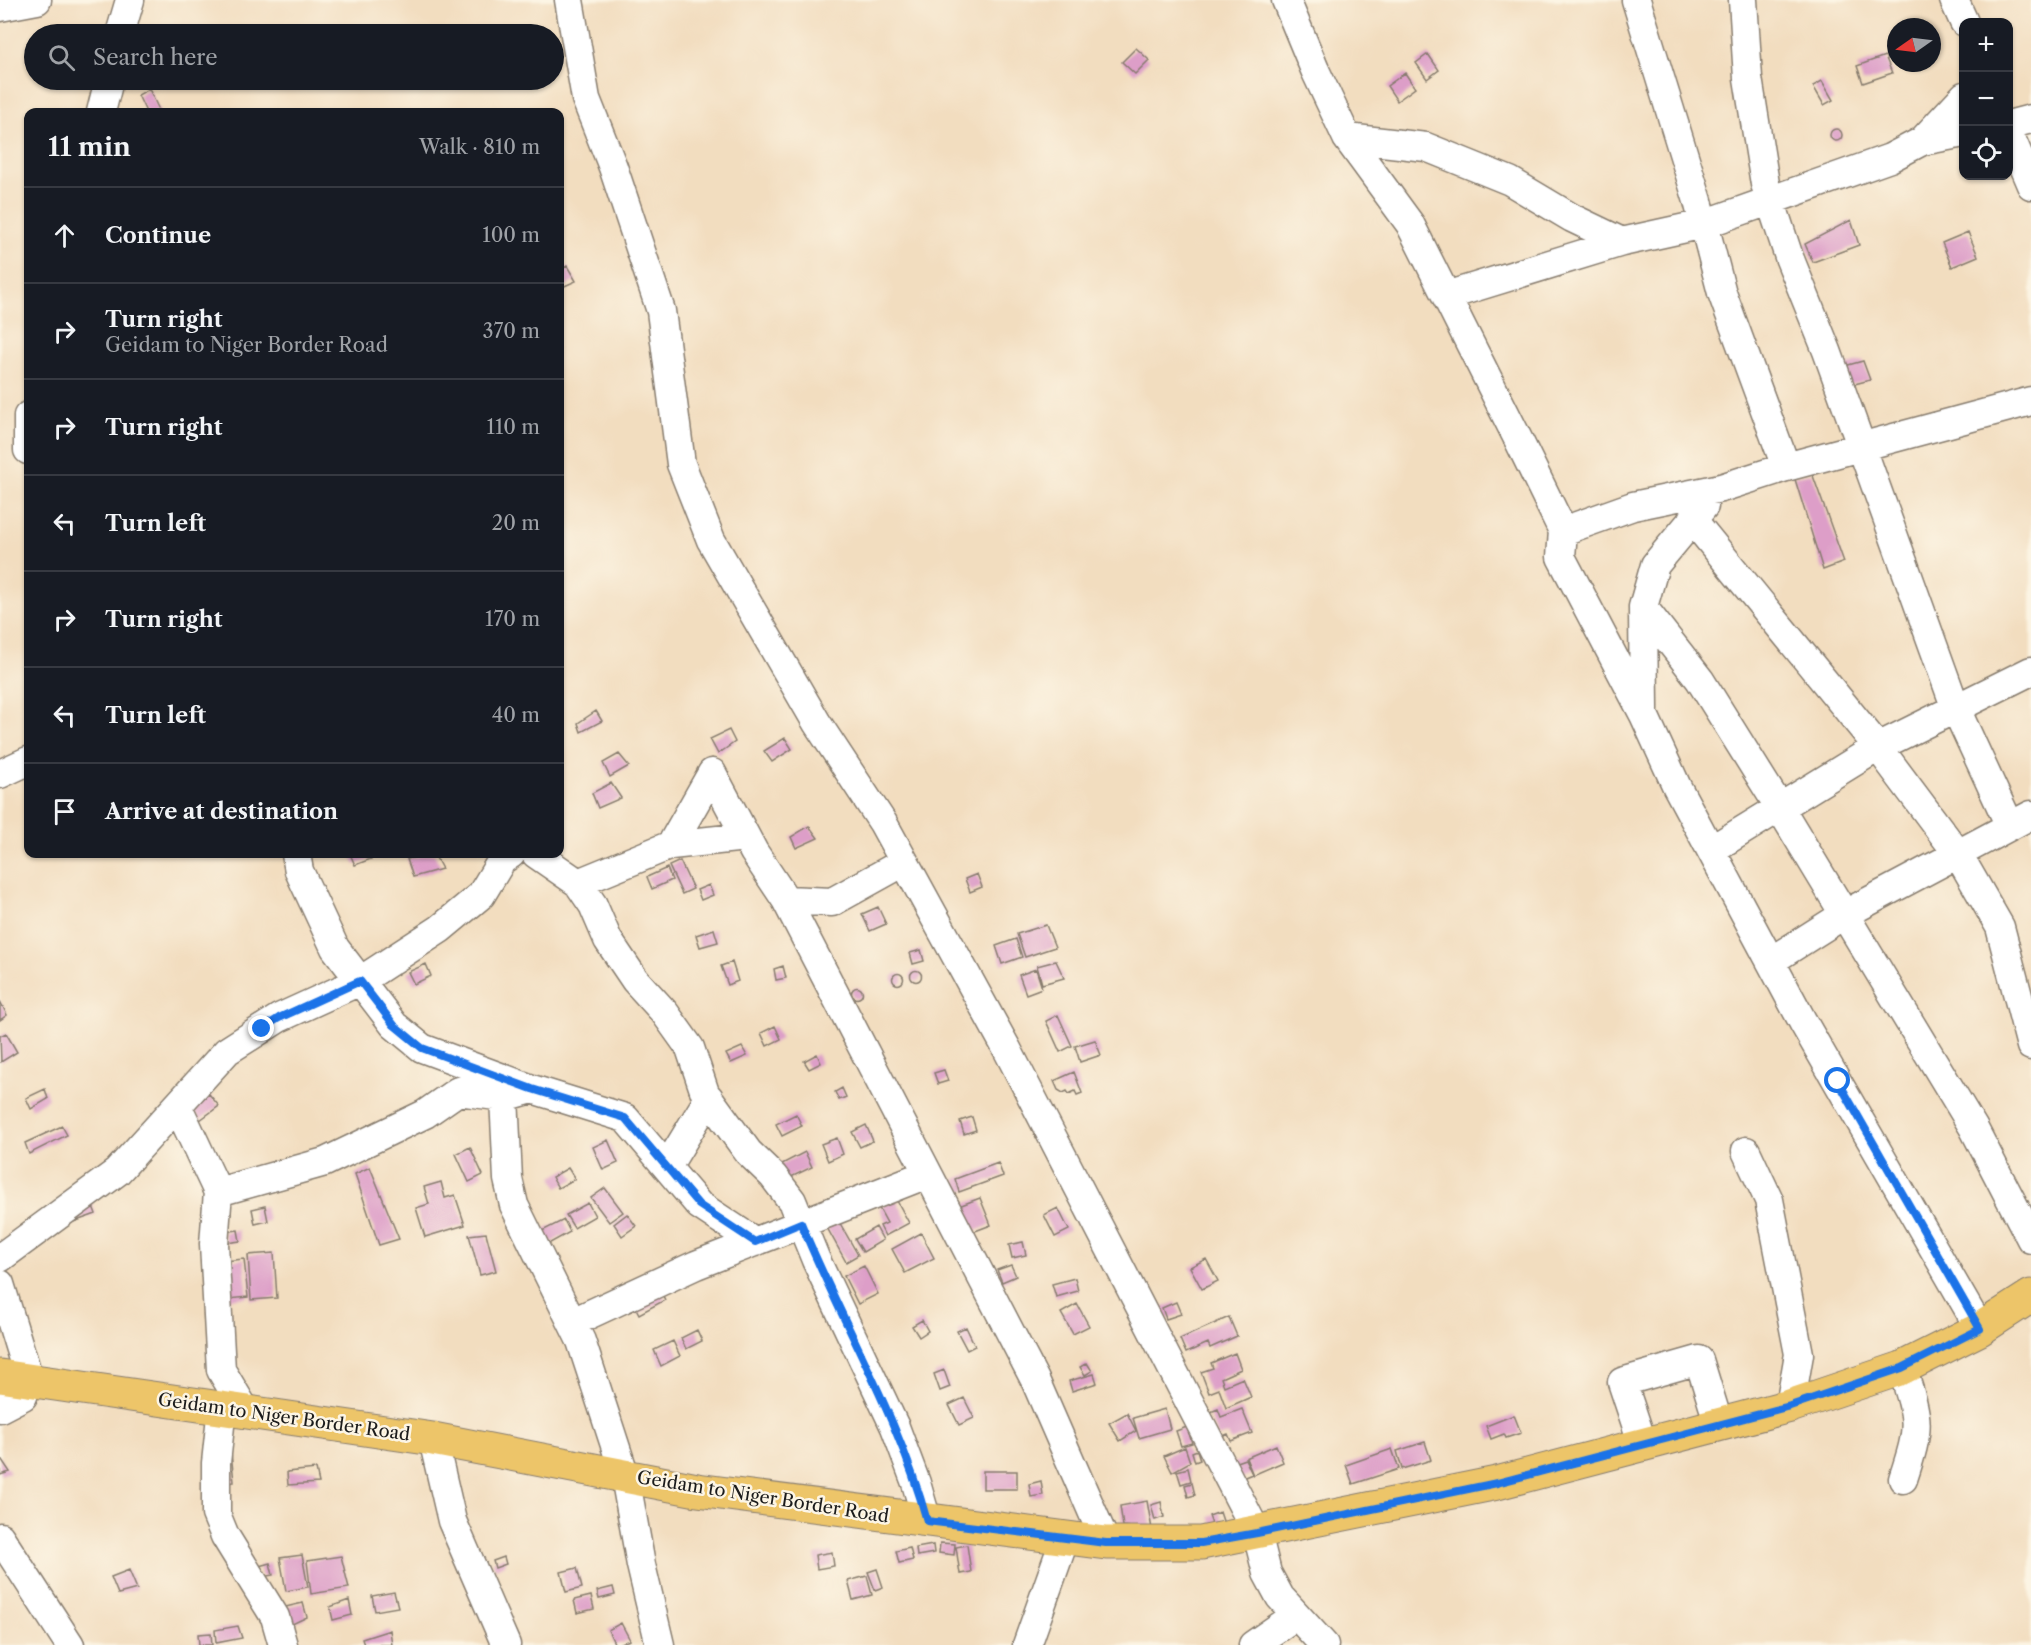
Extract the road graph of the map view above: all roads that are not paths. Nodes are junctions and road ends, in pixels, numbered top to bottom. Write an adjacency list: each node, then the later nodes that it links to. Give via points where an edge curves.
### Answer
1 (37, 0): 8 (street)
2 (130, 0): 10 (street)
3 (568, 0): 45 (street, via 586,99 614,167 661,311 681,464 711,540 799,693)
4 (1286, 0): 15 (street)
5 (1636, 0): 20 (street)
6 (1743, 0): 19 (street, via 1748,78)
7 (1954, 0): 9 (street)
8 (0, 7)
9 (1962, 18)
10 (123, 24)
11 (1959, 101): 16 (street)
12 (2031, 118): 13 (street)
13 (2013, 123)
14 (1959, 134): 16 (street)
15 (1347, 138): 21 (street, via 1426,147 1509,181); 22 (street, via 1410,224)
16 (1922, 141): 19 (street, via 1890,158)
17 (2013, 143): 18 (street)
18 (2031, 185)
19 (1771, 202): 20 (street); 24 (street)
20 (1704, 224): 21 (street); 25 (street, via 1722,293)
21 (1622, 242): 22 (street)
22 (1446, 296): 28 (street)
23 (2031, 400): 24 (street)
24 (1862, 447): 25 (street); 31 (street)
25 (1786, 466): 26 (street)
26 (1721, 488): 27 (street); 28 (street, via 1633,506)
27 (1692, 519): 29 (street, via 1655,565); 33 (street)
28 (1563, 531): 32 (street, via 1561,557)
29 (1643, 607): 32 (street); 36 (street, via 1700,680)
30 (2031, 671): 31 (street)
31 (1956, 709): 33 (street); 37 (street)
32 (1644, 715): 40 (street)
33 (1878, 747): 36 (street); 41 (street)
34 (24, 763): 35 (street)
35 (0, 774)
36 (1780, 808): 40 (street); 49 (street)
37 (2020, 821): 41 (street)
38 (746, 837): 39 (street); 39 (street, via 712,772); 47 (street)
39 (671, 845): 46 (street)
40 (1711, 850): 51 (street)
41 (1958, 854): 49 (street); 53 (street, via 2000,927)
42 (297, 858): 52 (street, via 335,948)
43 (505, 858): 52 (street, via 481,895 440,929)
44 (542, 858): 46 (street)
45 (904, 862): 48 (street); 81 (street, via 1012,1059)
46 (578, 883): 56 (street, via 634,980 666,1013 690,1048)
47 (786, 900): 48 (street); 50 (street)
48 (831, 902): 50 (street)
49 (1845, 914): 51 (street); 63 (street, via 1973,1127)
50 (813, 953): 60 (street)
51 (1770, 960): 69 (street)
52 (360, 981): 54 (street, via 394,1025 422,1048); 57 (street, via 279,1018 227,1051)
53 (2031, 1046)
54 (532, 1089): 55 (street); 59 (street, via 625,1118)
55 (504, 1096): 61 (street, via 458,1092 425,1114 325,1162); 68 (street, via 513,1205)
56 (709, 1098): 59 (street); 62 (street, via 748,1152 792,1201)
57 (178, 1107): 61 (street); 65 (street, via 117,1172)
58 (1746, 1151): 72 (street, via 1769,1200 1799,1354)
59 (667, 1167): 64 (street, via 699,1205)
60 (927, 1174): 62 (street); 84 (street, via 1035,1380)
61 (218, 1192): 74 (street, via 214,1244 220,1370)
62 (801, 1223): 64 (street); 80 (street, via 895,1428)
63 (2031, 1239)
64 (755, 1242): 68 (street)
65 (0, 1258)
66 (2031, 1296): 69 (main road, Geidam to Niger Border Road)
67 (2, 1299): 71 (street)
68 (573, 1322): 78 (street)
69 (1980, 1329): 70 (main road, Geidam to Niger Border Road)
70 (1902, 1368): 72 (main road, Geidam to Niger Border Road); 79 (street, via 1917,1417 1916,1440)
71 (15, 1378): 73 (street, via 22,1396); 74 (main road, Geidam to Niger Border Road)
72 (1790, 1406): 75 (main road, Geidam to Niger Border Road)
73 (0, 1408)
74 (233, 1409): 76 (main road, Geidam to Niger Border Road); 87 (street, via 216,1463 216,1514 225,1536 275,1617)
75 (1719, 1425): 77 (main road, Geidam to Niger Border Road); 77 (street, via 1699,1360 1622,1382)
76 (433, 1439): 78 (main road, Geidam to Niger Border Road); 88 (street, via 452,1521)
77 (1642, 1445): 81 (main road, Geidam to Niger Border Road, via 1497,1483)
78 (625, 1476): 80 (main road, Geidam to Niger Border Road, via 697,1490); 89 (street)
79 (1903, 1479)
80 (927, 1521): 83 (main road, Geidam to Niger Border Road)
81 (1257, 1533): 84 (main road, Geidam to Niger Border Road, via 1201,1543); 85 (street, via 1268,1573)
82 (0, 1537): 86 (street)
83 (1065, 1538): 84 (main road, Geidam to Niger Border Road); 90 (street)
84 (1106, 1543)
85 (1295, 1616): 91 (street); 92 (street)
86 (70, 1645)
87 (283, 1645)
88 (506, 1645)
89 (660, 1645)
90 (1027, 1645)
91 (1253, 1645)
92 (1324, 1645)

